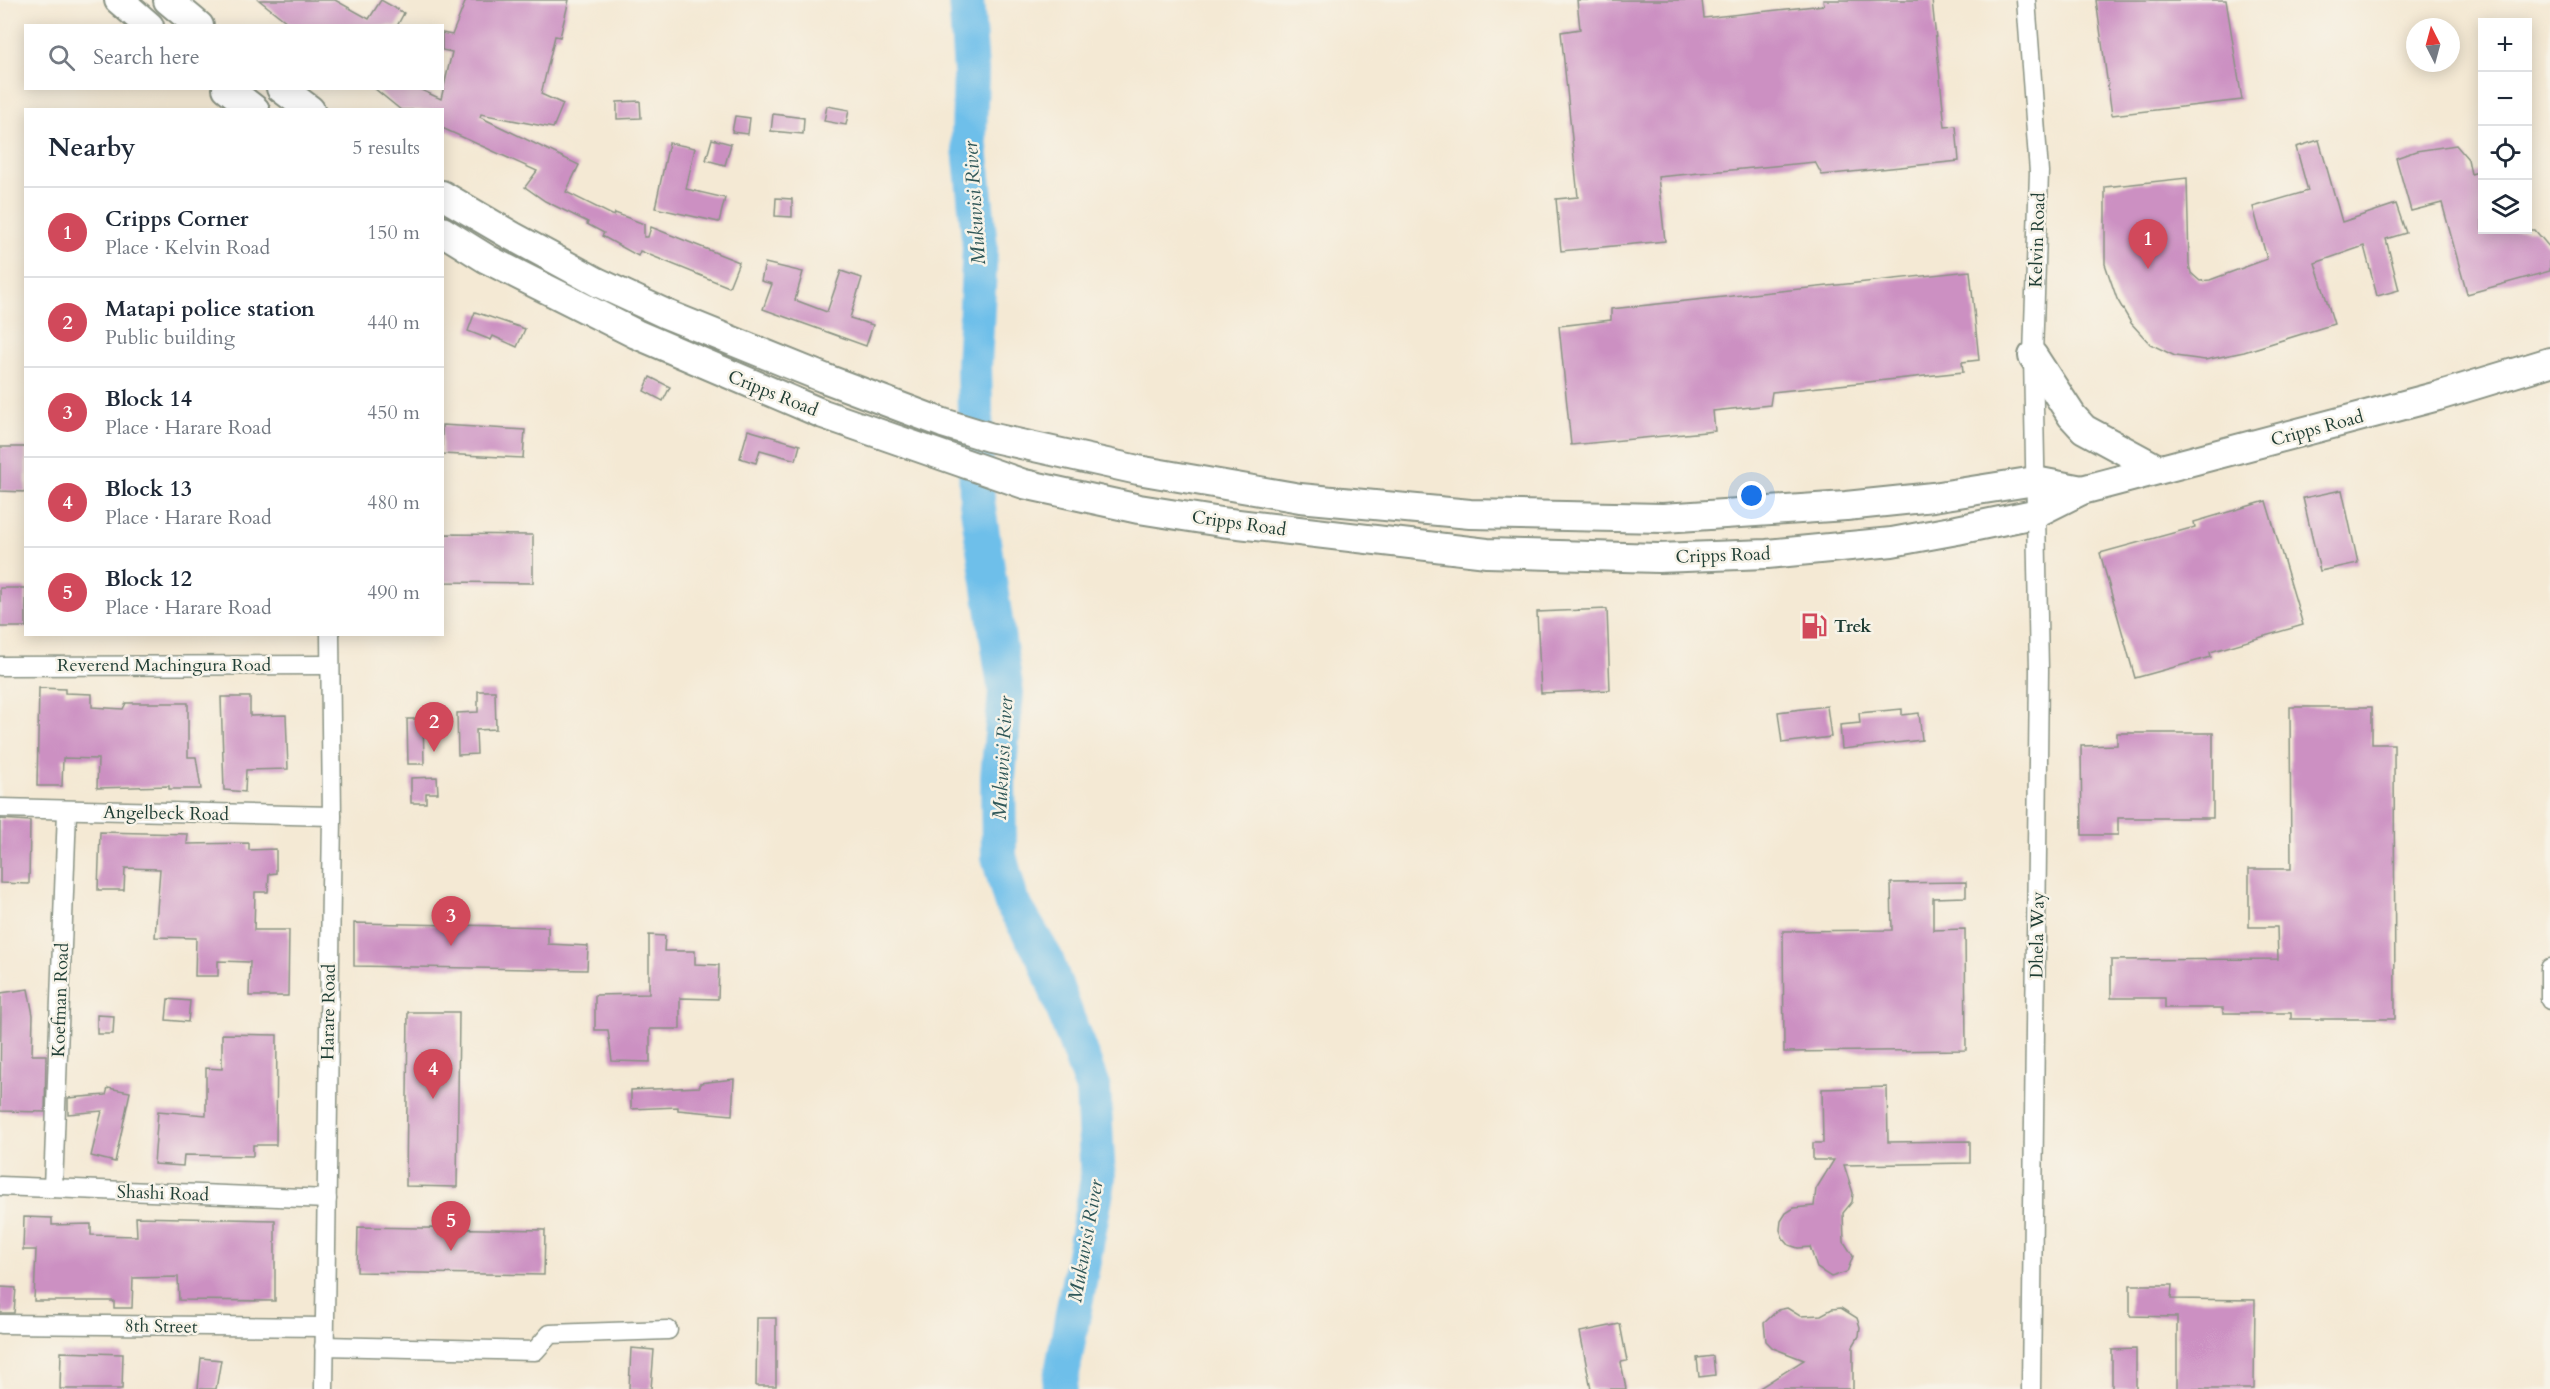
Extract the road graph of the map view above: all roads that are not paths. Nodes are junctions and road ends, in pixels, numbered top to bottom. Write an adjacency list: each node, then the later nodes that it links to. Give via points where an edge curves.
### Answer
1 (119, 0): 4 (main road)
2 (168, 0): 5 (main road)
3 (2026, 0): 12 (street, Kelvin Road, via 2039,172)
4 (147, 24)
5 (197, 24)
6 (230, 90): 8 (main road)
7 (284, 90): 9 (main road)
8 (252, 108)
9 (307, 108)
10 (444, 196): 15 (main road, Cripps Road, via 550,257 666,314 943,423 1138,471 1300,498 1470,514 1663,518 1933,497)
11 (444, 232): 17 (main road, Cripps Road, via 555,294 717,370 823,414 995,476 1139,509 1487,553 1658,558 1767,554 1892,542)
12 (2033, 356): 14 (main road, via 2084,429); 15 (street, Kelvin Road)
13 (2550, 362): 14 (main road, Cripps Road, via 2438,396)
14 (2158, 469): 16 (main road, Cripps Road)
15 (2035, 481): 16 (main road, Cripps Road); 17 (street, Dhela Way)
16 (2082, 489): 17 (main road, Cripps Road)
17 (2034, 514): 34 (street, Dhela Way, via 2039,682)
18 (330, 636): 19 (street, Harare Road)
19 (328, 665): 20 (street, Reverend Machingura Road); 23 (street, Harare Road)
20 (0, 666)
21 (0, 808): 22 (street, Angelbeck Road)
22 (67, 811): 23 (street, Angelbeck Road); 27 (street, Koefman Road)
23 (332, 816): 28 (street, Harare Road)
24 (2550, 968): 25 (street)
25 (2550, 1000)
26 (0, 1186): 27 (street, Shashi Road)
27 (53, 1188): 28 (street, Shashi Road)
28 (327, 1199): 30 (street, Harare Road)
29 (0, 1324): 30 (street, 8th Street)
30 (322, 1327): 32 (street, Harare Road)
31 (668, 1330): 32 (street, via 550,1334 535,1351)
32 (324, 1346): 33 (street, Harare Road)
33 (324, 1389)
34 (2031, 1389)

